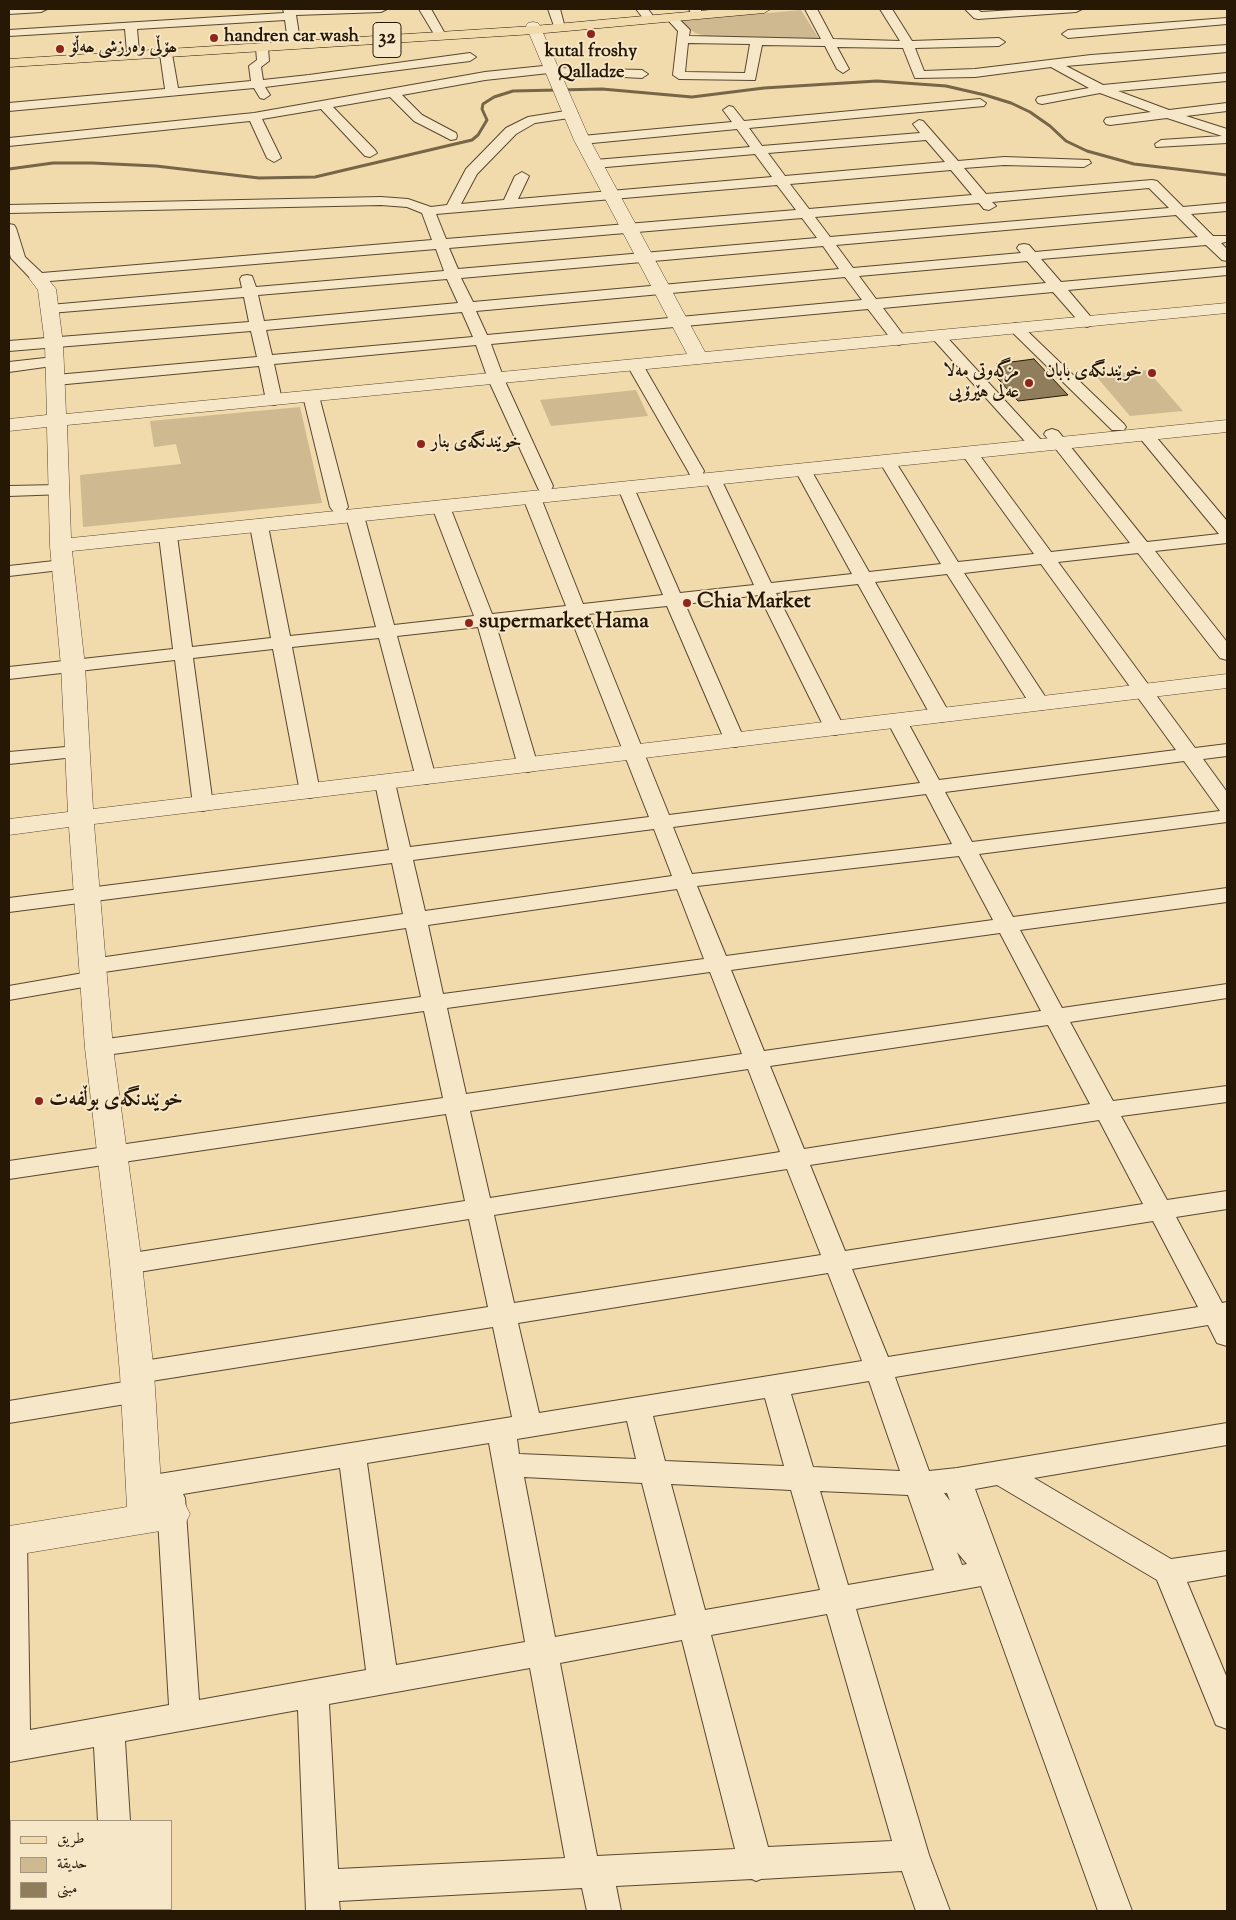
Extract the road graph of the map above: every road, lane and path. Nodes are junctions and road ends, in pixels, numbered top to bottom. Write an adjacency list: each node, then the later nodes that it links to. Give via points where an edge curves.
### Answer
1 (41, 9): 12 (street)
2 (208, 9): 19 (street)
3 (381, 9): 14 (street)
4 (425, 9): 26 (street)
5 (554, 9): 21 (street)
6 (712, 9): 11 (main road, 32)
7 (764, 9): 18 (main road, 32)
8 (811, 9): 33 (street)
9 (886, 9): 34 (street)
10 (1076, 9): 13 (street)
11 (695, 10): 15 (main road, 32)
12 (9, 11)
13 (1044, 11): 16 (street); 24 (street)
14 (289, 12): 19 (street); 30 (street)
15 (645, 12): 21 (main road, 32)
16 (974, 12): 32 (street)
17 (1201, 13): 20 (street)
18 (672, 18): 23 (main road, 32); 29 (street, via 684,30)
19 (211, 21): 22 (street)
20 (1221, 22): 24 (street); 25 (street)
21 (558, 24): 23 (main road, 32)
22 (131, 26): 27 (street); 37 (street)
23 (534, 28): 26 (main road, 32); 28 (main road, 32); 47 (street)
24 (1062, 29): 41 (street)
25 (1227, 31)
26 (438, 32): 30 (main road, 32)
27 (9, 33)
28 (466, 35): 35 (main road, 32); 39 (street)
29 (684, 39): 31 (street); 31 (street, via 679,75 751,77)
30 (294, 41): 37 (main road, 32)
31 (756, 42): 33 (street)
32 (999, 42): 34 (street); 45 (street)
33 (830, 44): 34 (street); 46 (street)
34 (908, 45): 45 (street, via 919,75 975,73)
35 (262, 48): 38 (main road, 32); 51 (street, via 263,61 254,66)
36 (1227, 48): 41 (street)
37 (133, 52): 40 (main road, 32)
38 (166, 54): 42 (main road, 32); 54 (street)
39 (470, 57): 44 (street); 49 (street)
40 (9, 58)
41 (1091, 59): 43 (street)
42 (9, 63)
43 (1052, 64): 45 (street); 53 (street)
44 (417, 65): 51 (street, via 309,80); 52 (street)
45 (1017, 66)
46 (843, 69)
47 (554, 73): 48 (street); 49 (street); 65 (street)
48 (642, 74)
49 (485, 76): 52 (street)
50 (1227, 77): 53 (street)
51 (257, 83): 54 (street); 64 (street)
52 (434, 85): 55 (street)
53 (1101, 88): 56 (street); 63 (street)
54 (172, 91): 58 (street)
55 (393, 93): 59 (street); 70 (street, via 418,118)
56 (1042, 100)
57 (980, 102): 62 (street)
58 (9, 106)
59 (325, 106): 64 (street); 77 (street)
60 (1227, 107): 63 (street)
61 (729, 110): 68 (street)
62 (907, 110): 68 (street); 71 (street)
63 (1165, 113): 67 (street); 69 (street)
64 (274, 114): 66 (street)
65 (572, 114): 73 (street); 89 (street, via 532,120 511,131 471,172)
66 (254, 117): 74 (street); 78 (street)
67 (1110, 120)
68 (740, 125): 73 (street); 76 (street)
69 (1227, 133)
70 (451, 136)
71 (929, 136): 76 (street); 81 (street)
72 (1227, 139): 75 (street)
73 (582, 140): 80 (street)
74 (9, 142)
75 (1161, 144)
76 (758, 149): 80 (street); 83 (street)
77 (370, 154)
78 (274, 158)
79 (1084, 163): 81 (street, via 1004,161)
80 (595, 164): 84 (street)
81 (955, 165): 83 (street); 85 (street)
82 (522, 176): 86 (street)
83 (782, 181): 84 (street); 92 (street)
84 (612, 196): 86 (street); 94 (street)
85 (982, 198): 91 (street, via 1152,184); 92 (street); 93 (street)
86 (509, 205): 89 (street)
87 (1227, 206): 91 (street)
88 (9, 209): 90 (street, via 382,201 408,203)
89 (451, 210): 90 (street)
90 (428, 211): 99 (street)
91 (1180, 211): 93 (street); 97 (street)
92 (805, 213): 94 (street); 98 (street)
93 (1005, 226): 98 (street); 100 (street)
94 (629, 227): 99 (street); 101 (street)
95 (9, 232): 104 (street)
96 (1227, 239): 97 (street)
97 (1211, 240): 100 (street); 102 (street)
98 (827, 242): 101 (street); 106 (street)
99 (441, 245): 103 (street); 107 (street)
100 (1031, 256): 106 (street); 108 (street)
101 (645, 257): 107 (street); 109 (street)
102 (1227, 257)
103 (243, 261): 104 (street); 110 (street)
104 (23, 269): 114 (street, via 47,289)
105 (1227, 271): 108 (street)
106 (850, 273): 109 (street); 111 (street)
107 (453, 275): 110 (street); 112 (street)
108 (1057, 286): 111 (street); 116 (street)
109 (662, 289): 112 (street); 115 (street)
110 (250, 292): 114 (street); 117 (street)
111 (873, 304): 115 (street); 121 (street)
112 (468, 307): 117 (street); 120 (street)
113 (1227, 308): 116 (street)
114 (50, 309): 125 (street)
115 (680, 322): 120 (street); 123 (street)
116 (1087, 322): 118 (street)
117 (258, 326): 124 (street); 125 (street)
118 (1016, 328): 119 (street); 135 (street)
119 (938, 336): 121 (street); 137 (street)
120 (482, 340): 124 (street); 128 (street)
121 (899, 340): 123 (street)
122 (9, 346): 125 (street)
123 (699, 359): 126 (street)
124 (266, 361): 125 (street); 130 (street)
125 (55, 362): 127 (street); 132 (street)
126 (635, 365): 128 (street); 142 (street)
127 (9, 367)
128 (496, 379): 129 (street); 146 (street)
129 (311, 396): 130 (street); 148 (street)
130 (274, 400): 132 (street)
131 (1227, 416): 135 (street)
132 (56, 421): 133 (street); 145 (street)
133 (9, 426)
134 (1227, 426): 136 (street)
135 (1118, 427): 137 (street)
136 (1145, 434): 137 (street); 150 (street)
137 (1045, 439): 138 (street); 139 (street); 153 (street)
138 (926, 452): 139 (street); 140 (street); 142 (street)
139 (969, 452): 155 (street)
140 (887, 461): 141 (street); 156 (street)
141 (803, 470): 142 (street); 158 (street)
142 (704, 475): 143 (street); 146 (street); 159 (street)
143 (626, 488): 146 (street); 160 (street)
144 (9, 490): 145 (street)
145 (58, 490): 154 (street)
146 (538, 492): 147 (street); 148 (street); 161 (street)
147 (441, 507): 148 (street); 162 (street)
148 (347, 511): 149 (street); 154 (street); 163 (street)
149 (259, 526): 151 (street); 164 (street)
150 (1227, 532)
151 (168, 536): 154 (street); 165 (street)
152 (1227, 538): 153 (street)
153 (1143, 547): 155 (street); 166 (street)
154 (62, 549): 157 (street); 167 (street)
155 (1046, 558): 156 (street); 170 (street)
156 (952, 568): 158 (street); 171 (street)
157 (9, 571)
158 (864, 578): 159 (street); 172 (street)
159 (765, 589): 160 (street); 174 (street)
160 (673, 599): 161 (street); 175 (street)
161 (577, 610): 162 (street); 178 (street)
162 (485, 620): 163 (street); 181 (street)
163 (385, 631): 164 (street); 182 (street)
164 (281, 643): 165 (street); 185 (street)
165 (183, 654): 167 (street); 186 (street)
166 (1227, 654)
167 (73, 666): 168 (street); 177 (street)
168 (9, 673)
169 (1227, 681): 170 (street)
170 (1144, 692): 171 (street); 179 (street)
171 (1040, 704): 172 (street)
172 (941, 716): 173 (street)
173 (897, 721): 174 (street); 184 (street)
174 (835, 728): 175 (street)
175 (736, 741): 178 (street)
176 (1227, 750): 179 (street)
177 (78, 752): 180 (street); 189 (street)
178 (634, 753): 181 (street); 190 (street)
179 (1190, 755): 184 (street); 187 (street)
180 (9, 758)
181 (528, 766): 182 (street)
182 (426, 778): 183 (street)
183 (385, 783): 185 (street); 193 (street)
184 (933, 788): 190 (street); 192 (street)
185 (310, 792): 186 (street)
186 (203, 805): 189 (street)
187 (1227, 806)
188 (1227, 816): 192 (street)
189 (81, 820): 191 (street); 195 (street)
190 (661, 822): 193 (street); 194 (street)
191 (9, 827)
192 (966, 849): 194 (street); 199 (street)
193 (401, 855): 195 (street); 198 (street)
194 (685, 881): 198 (street); 200 (street)
195 (88, 895): 197 (street); 201 (street)
196 (1227, 895): 199 (street)
197 (9, 905)
198 (415, 918): 201 (street); 204 (street)
199 (1006, 924): 200 (street); 205 (street)
200 (718, 963): 204 (street); 207 (street)
201 (93, 972): 203 (street); 206 (street)
202 (1227, 991): 205 (street)
203 (9, 993)
204 (434, 1002): 206 (street); 209 (street)
205 (1056, 1017): 207 (street); 210 (street)
206 (99, 1048): 211 (street)
207 (756, 1061): 209 (street); 212 (street)
208 (1227, 1094): 210 (street)
209 (456, 1105): 211 (street); 215 (street)
210 (1106, 1110): 212 (street); 216 (street)
211 (112, 1154): 213 (street); 218 (street)
212 (796, 1159): 215 (street); 217 (street)
213 (9, 1170)
214 (1227, 1200): 216 (street)
215 (480, 1209): 218 (street); 219 (street)
216 (1160, 1211): 217 (street); 220 (street)
217 (836, 1262): 219 (street); 221 (street)
218 (126, 1264): 222 (street)
219 (503, 1315): 222 (street); 226 (street)
220 (1223, 1320): 221 (street)
221 (879, 1369): 223 (street); 235 (street)
222 (138, 1382): 225 (street); 228 (street)
223 (775, 1386): 224 (street); 233 (street)
224 (637, 1408): 226 (street); 231 (street)
225 (9, 1412)
226 (514, 1428): 229 (street); 230 (street)
227 (1227, 1434): 232 (street)
228 (141, 1451): 236 (street)
229 (352, 1455): 236 (street); 247 (street)
230 (507, 1465): 231 (street); 245 (street)
231 (654, 1472): 233 (street); 244 (street)
232 (999, 1472): 234 (street); 241 (street)
233 (802, 1479): 235 (street); 243 (street)
234 (957, 1480): 235 (street); 237 (street); 240 (street)
235 (919, 1484): 237 (street); 242 (street)
236 (161, 1501): 238 (street); 249 (street)
237 (955, 1528): 240 (street); 242 (street)
238 (10, 1541): 252 (street)
239 (1227, 1563): 241 (street)
240 (991, 1572): 242 (street); 260 (street)
241 (1168, 1572): 246 (street)
242 (952, 1579): 243 (street)
243 (838, 1600): 244 (street); 254 (street)
244 (694, 1625): 245 (street); 255 (street)
245 (543, 1652): 247 (street); 256 (street)
246 (1220, 1680): 250 (street)
247 (383, 1681): 248 (street)
248 (313, 1694): 249 (street); 257 (street)
249 (185, 1716): 251 (street)
250 (1227, 1716)
251 (109, 1730): 252 (street); 253 (street)
252 (12, 1748)
253 (114, 1820)
254 (913, 1856): 255 (street); 259 (street)
255 (756, 1864): 256 (street)
256 (591, 1873): 257 (street); 258 (street)
257 (322, 1899)
258 (604, 1911)
259 (933, 1911)
260 (1115, 1911)

